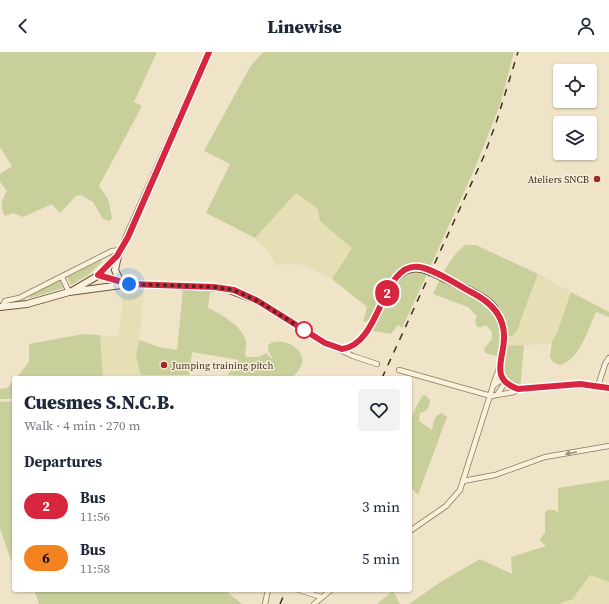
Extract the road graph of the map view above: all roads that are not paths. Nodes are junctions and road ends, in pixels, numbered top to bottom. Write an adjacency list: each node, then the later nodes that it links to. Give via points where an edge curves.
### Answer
1 (209, 52): 2 (main road)
2 (120, 252): 3 (main road); 4 (street, via 112,251); 5 (main road, via 115,270)
3 (98, 275): 5 (main road); 7 (main road); 8 (main road)
4 (62, 277): 8 (street); 9 (street, via 19,298 5,301)
5 (120, 281): 6 (main road)
6 (129, 284): 7 (main road); 10 (main road, via 234,290 258,301)
7 (107, 286): 8 (main road)
8 (69, 292): 9 (main road, via 27,304)
9 (1, 307)
10 (337, 348): 12 (street); 13 (main road, bridge, via 345,348 361,338 399,274 415,267 428,270 481,297 493,306 504,336)
11 (609, 358): 17 (street)
12 (377, 364)
13 (500, 366): 15 (main road); 16 (street)
14 (399, 370): 21 (street)
15 (503, 381): 16 (street); 19 (main road); 20 (street)
16 (493, 386): 21 (street)
17 (598, 386): 18 (main road); 19 (main road, via 580,384)
18 (609, 388)
19 (518, 389): 20 (street, via 514,392)
20 (498, 393): 21 (street)
21 (491, 396): 23 (street)
22 (609, 446): 23 (street, one-way to 23, via 544,457 495,475)
23 (463, 481): 24 (street, via 460,490 450,502)
24 (412, 530)
25 (268, 592): 29 (street)
26 (304, 592): 28 (street)
27 (328, 592): 28 (street)
28 (321, 597): 30 (street)
29 (265, 604)
30 (314, 604)

